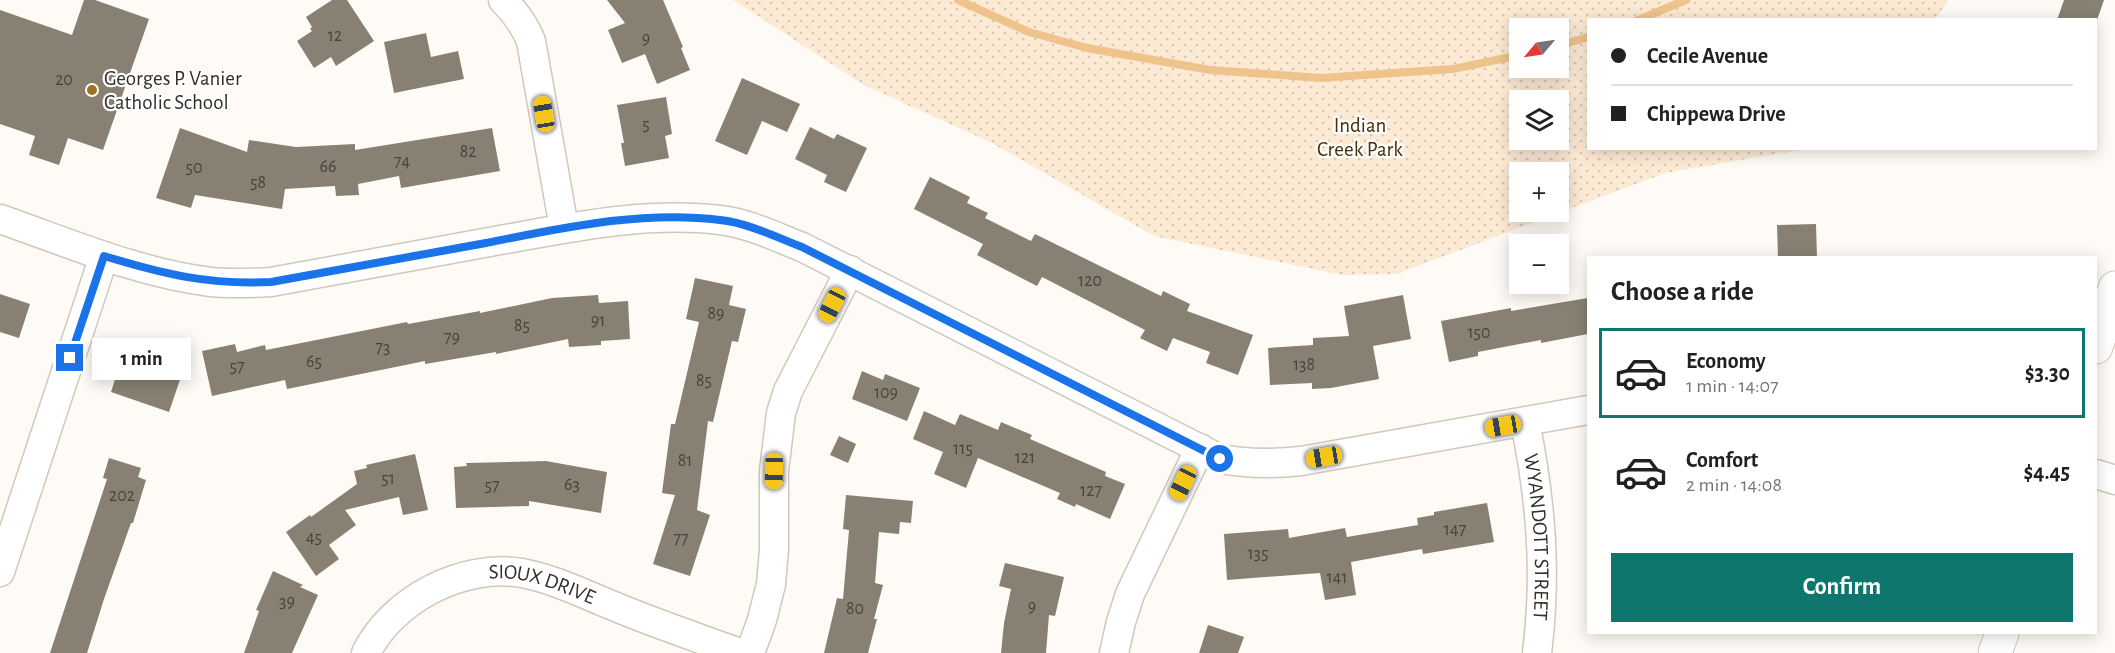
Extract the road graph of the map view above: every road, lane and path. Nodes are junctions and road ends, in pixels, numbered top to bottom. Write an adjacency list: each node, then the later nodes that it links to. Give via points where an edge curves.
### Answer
1 (503, 0): 3 (street, via 516,12 531,41)
2 (0, 219): 4 (street)
3 (564, 228): 4 (street, via 271,282 241,284 158,272); 5 (street, via 647,218 723,220 802,247)
4 (104, 256): 13 (street)
5 (850, 270): 10 (street); 17 (street, via 788,391 781,413 774,471 771,584)
6 (2115, 288): 7 (street)
7 (2097, 344)
8 (1587, 410): 9 (street)
9 (1525, 422): 10 (street, via 1272,464 1220,459); 19 (street, WYANDOTT STREET, via 1537,485 1543,567)
10 (1200, 448): 18 (street, via 1130,594)
11 (2097, 474): 12 (street)
12 (2115, 480)
13 (0, 572)
14 (2001, 634): 20 (street)
15 (366, 653): 16 (street, SIOUX DRIVE, via 396,615 424,592 464,575 498,571 546,579)
16 (740, 653)
17 (750, 653)
18 (1114, 653)
19 (1537, 653)
20 (1995, 653)

